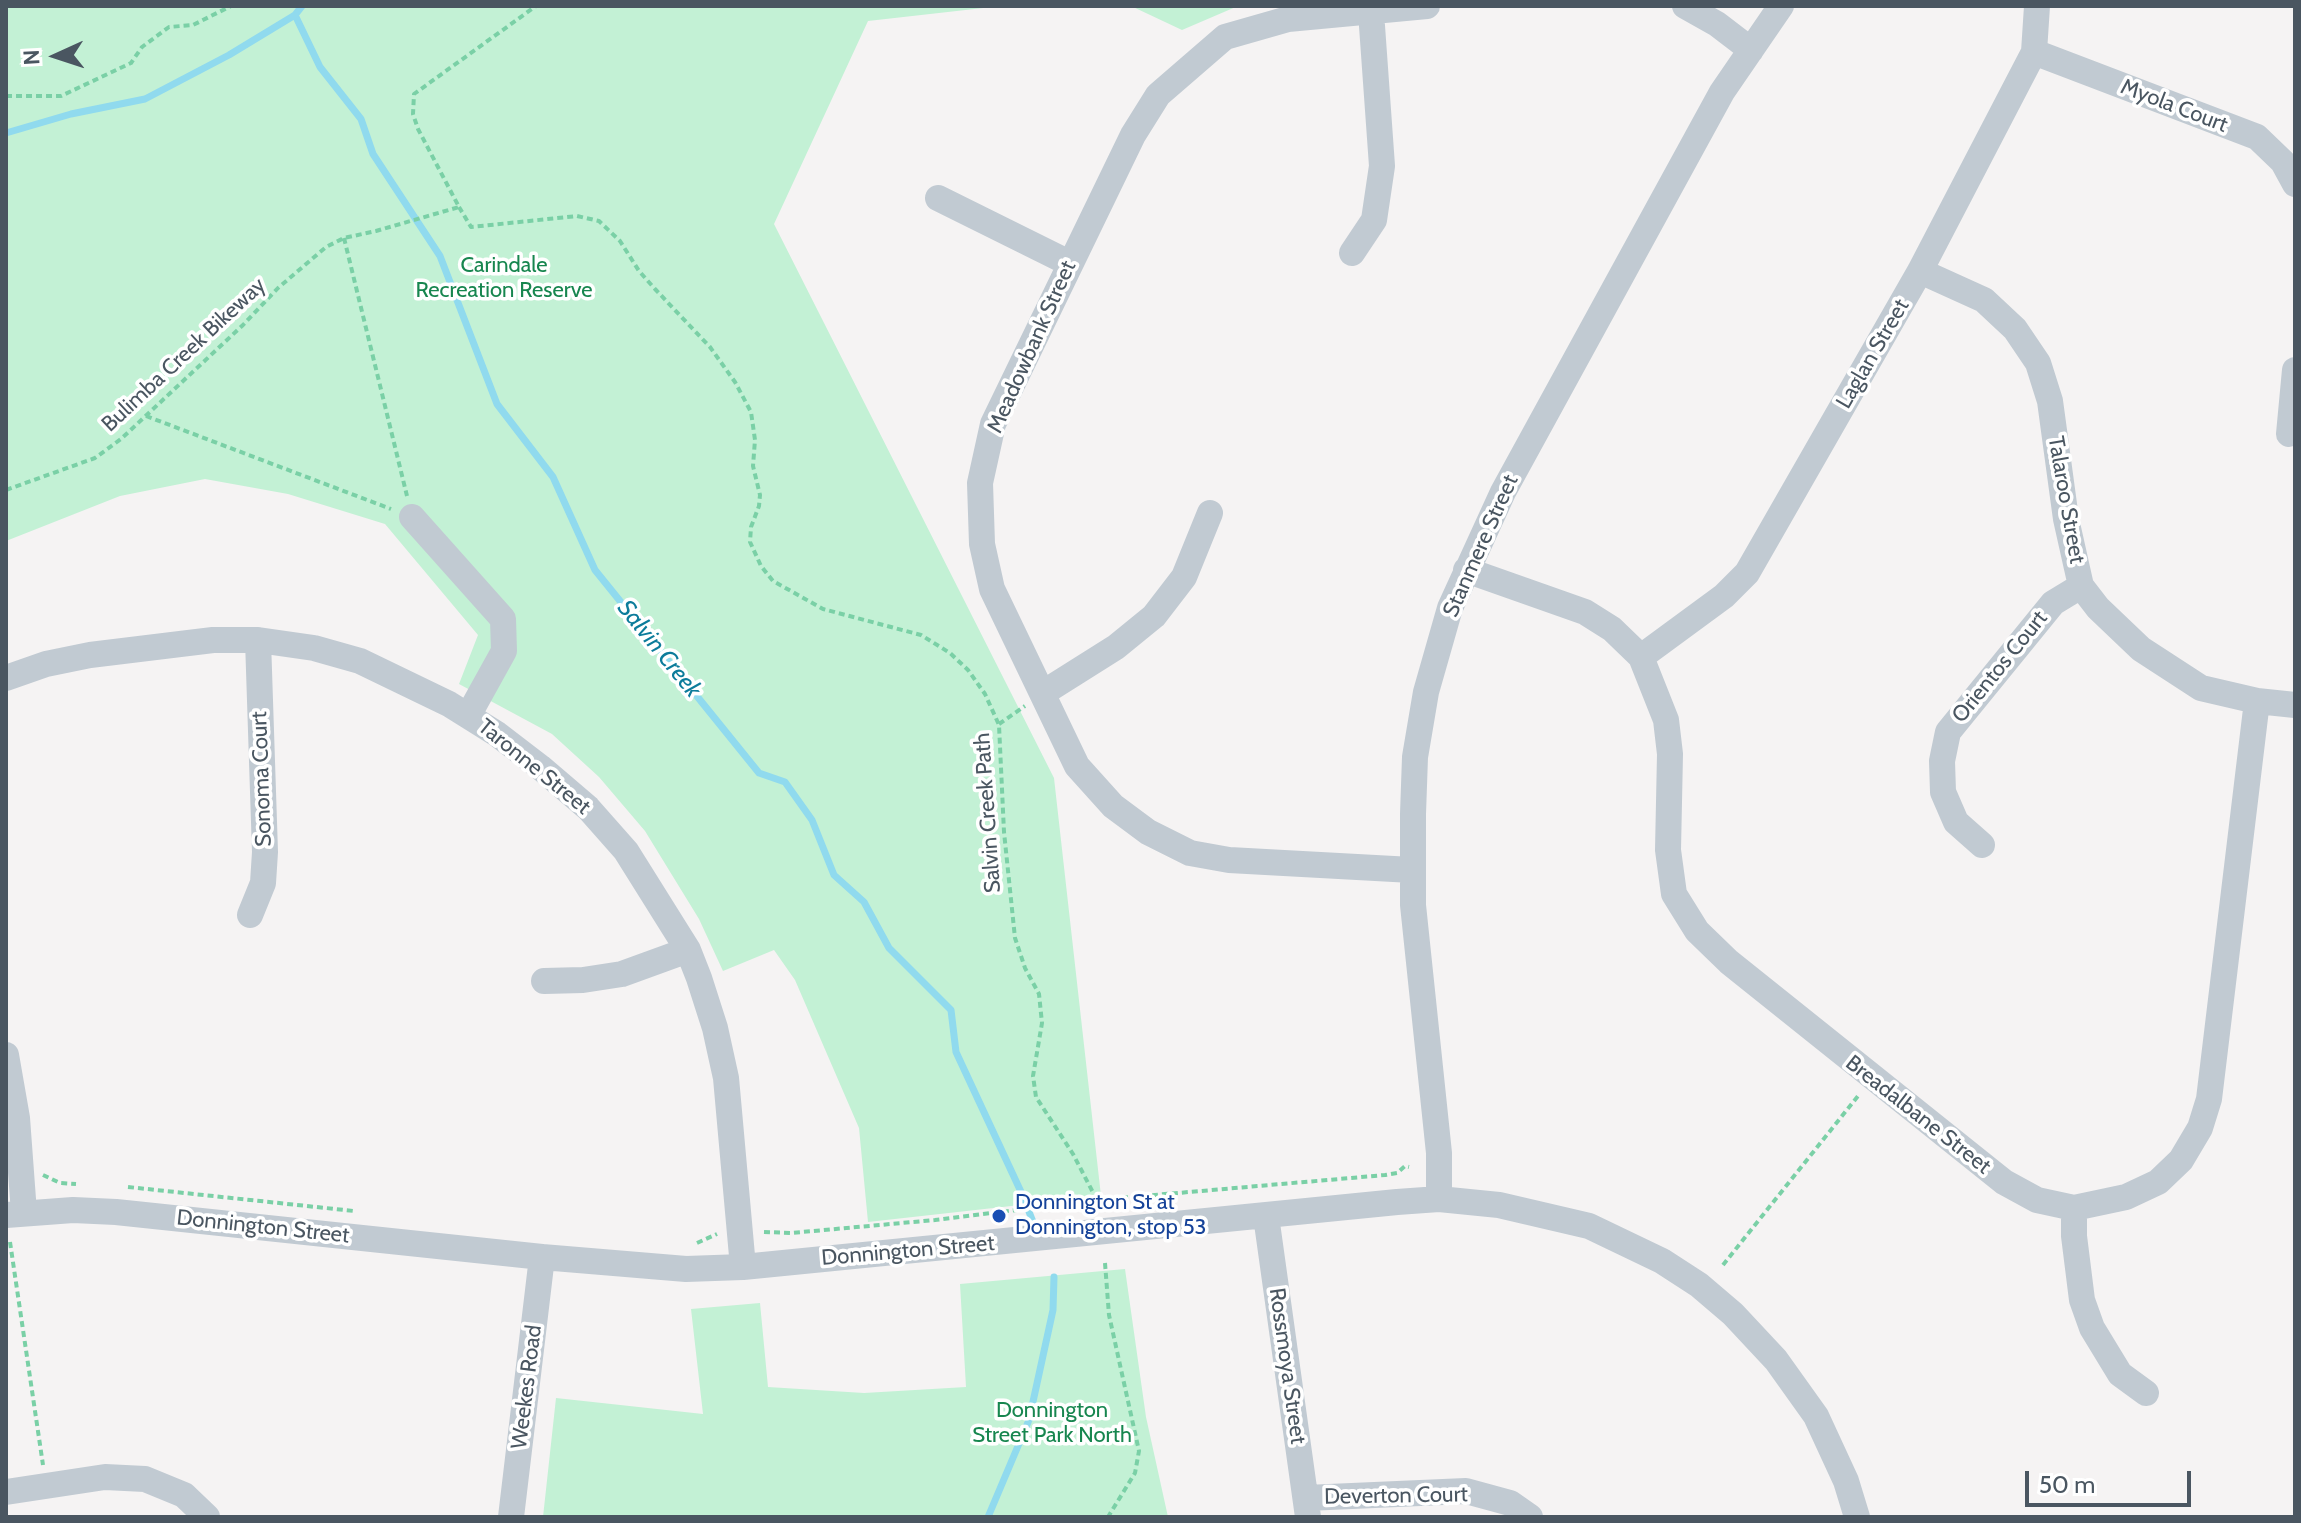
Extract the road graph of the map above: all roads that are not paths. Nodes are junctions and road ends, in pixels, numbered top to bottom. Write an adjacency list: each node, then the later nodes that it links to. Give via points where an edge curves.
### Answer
1 (1427, 6): 5 (street, Meadowbank Street)
2 (1685, 6): 6 (street)
3 (1781, 6): 6 (street, Stanmere Street)
4 (2037, 6): 7 (street, Laglan Street)
5 (1371, 12): 10 (street, via 1382,166 1374,220); 11 (street, Meadowbank Street, via 1288,19 1225,37 1158,95)
6 (1751, 50): 17 (street, Stanmere Street, via 1646,230)
7 (2034, 52): 8 (street, Myola Court, via 2257,137 2283,162); 12 (street, Laglan Street)
8 (2295, 184)
9 (938, 198): 11 (street)
10 (1352, 253)
11 (1069, 263): 22 (street, Meadowbank Street, via 993,424 980,483 982,544 992,589)
12 (1920, 271): 18 (street, Talaroo Street, via 1984,300 2015,329 2038,363 2050,401); 20 (street, Laglan Street, via 1747,573)
13 (2295, 370): 14 (street)
14 (2289, 434)
15 (1210, 513): 22 (street, via 1184,577 1154,616)
16 (412, 517): 25 (street, via 503,619 504,651)
17 (1466, 570): 20 (street, Breadalbane Street, via 1585,612); 27 (street, Stanmere Street, via 1424,705 1415,757)
18 (2081, 586): 23 (street, Talaroo Street, via 2115,626 2177,673 2201,688); 26 (street, Orientos Court, via 2053,603 1948,732 1943,792 1956,822)
19 (258, 640): 21 (street, Taronne Street, via 213,640 90,655); 25 (street, Taronne Street, via 360,661); 28 (street, Sonoma Court, via 265,852 263,883)
20 (1641, 657): 33 (street, Breadalbane Street, via 1666,720 1674,894 1697,931 2004,1182 2037,1200)
21 (6, 678)
22 (1034, 700): 27 (street, Meadowbank Street, via 1077,766 1113,806 1190,853 1229,860)
23 (2257, 701): 24 (street, Talaroo Street); 33 (street, Breadalbane Street, via 2209,1099 2200,1128 2181,1160 2158,1182 2126,1197)
24 (2295, 705)
25 (468, 716): 29 (street, Taronne Street, via 588,808 626,851)
26 (1982, 845)
27 (1412, 870): 32 (street, Stanmere Street)
28 (250, 915)
29 (688, 950): 30 (street, via 622,974); 37 (street, Taronne Street, via 726,1078)
30 (544, 981)
31 (6, 1055): 34 (street, via 17,1118)
32 (1439, 1199): 35 (street, Donnington Street); 44 (street, Donnington Street, via 1499,1205 1589,1226 1699,1285 1776,1360 1816,1416)
33 (2074, 1208): 38 (street, via 2082,1300 2092,1328 2120,1374)
34 (15, 1214): 36 (street, Donnington Street, via 116,1212)
35 (1266, 1216): 37 (street, Donnington Street); 40 (street, Rossmoya Street)
36 (542, 1257): 37 (street, Donnington Street, via 686,1269); 42 (street, Weekes Road)
37 (743, 1267)
38 (2146, 1393)
39 (6, 1492): 41 (street, via 105,1477 145,1479 184,1495)
40 (1307, 1507): 43 (street, Deverton Court, via 1466,1491 1510,1503)
41 (207, 1517)
42 (511, 1517)
43 (1530, 1517)
44 (1857, 1517)

